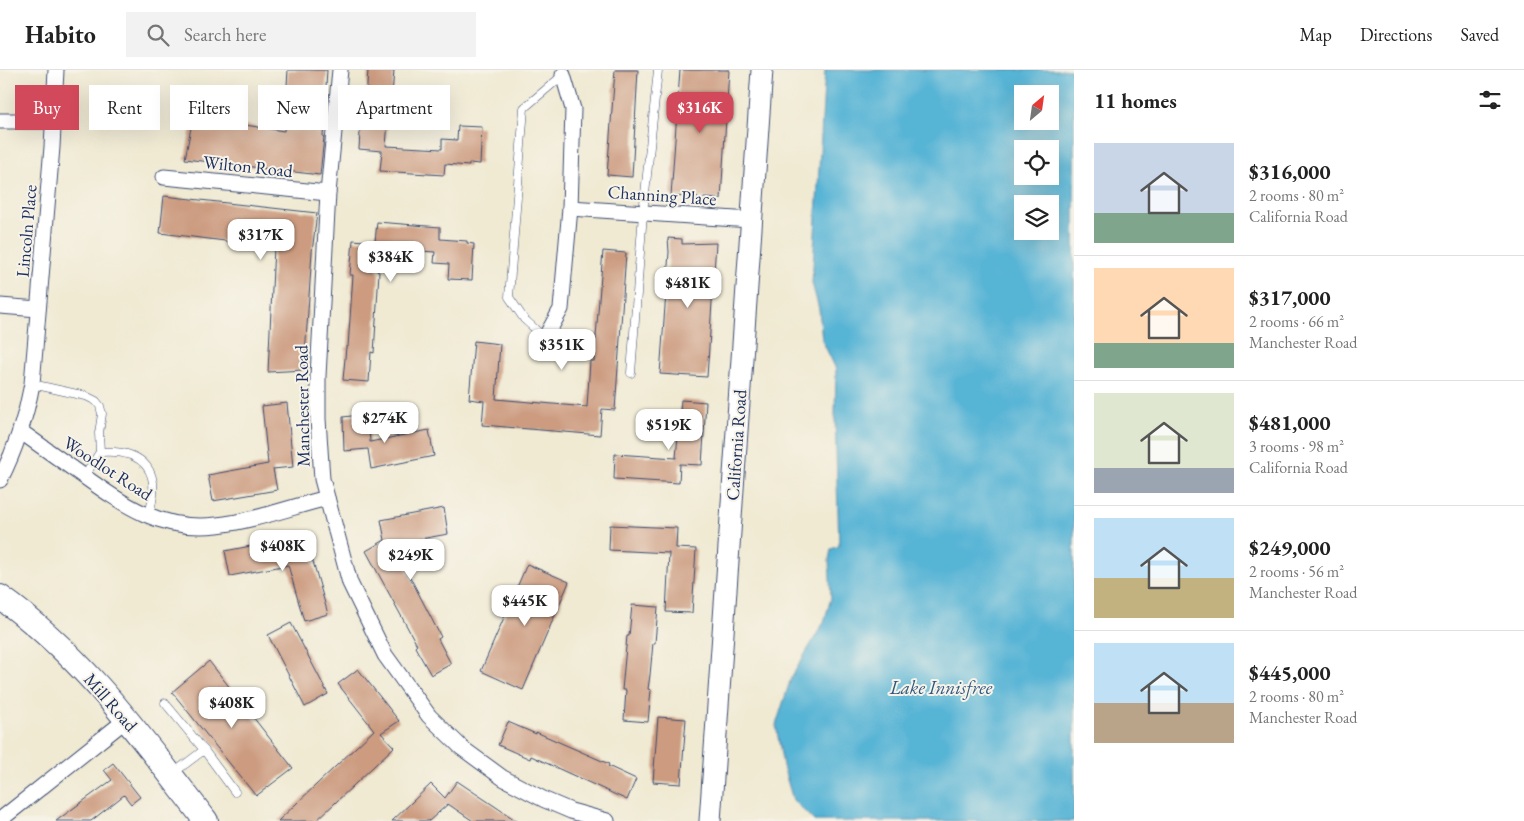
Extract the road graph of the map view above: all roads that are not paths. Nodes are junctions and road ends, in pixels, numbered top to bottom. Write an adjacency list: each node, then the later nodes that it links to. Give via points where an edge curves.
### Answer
1 (56, 70): 6 (street, Lincoln Place)
2 (340, 70): 11 (street, Manchester Road)
3 (658, 70): 13 (lane)
4 (762, 70): 14 (main road, California Road)
5 (563, 75): 12 (street, via 573,109); 17 (lane, via 524,108 509,297 524,319)
6 (55, 85)
7 (0, 121): 8 (street)
8 (15, 121)
9 (53, 130): 16 (street, Lincoln Place)
10 (164, 177): 11 (street, Wilton Road)
11 (328, 193): 24 (street, Manchester Road, via 318,376 322,479)
12 (570, 208): 13 (street, Channing Place); 17 (street, via 561,309)
13 (643, 213): 14 (street, Channing Place); 18 (lane)
14 (751, 220): 35 (main road, California Road)
15 (0, 306): 16 (street)
16 (38, 309): 19 (street, Lincoln Place)
17 (546, 338)
18 (631, 373)
19 (32, 384): 20 (street, Lincoln Place); 21 (lane, via 96,401 102,414)
20 (20, 431): 22 (street, Woodlot Road); 23 (street, Lincoln Place)
21 (100, 452): 22 (lane); 25 (lane, via 128,453 146,465 155,490)
22 (84, 477): 25 (street, Woodlot Road)
23 (0, 480)
24 (327, 498): 25 (street, Woodlot Road, via 216,526 177,525); 34 (street, Manchester Road, via 350,583 385,655 430,716 462,748 503,778 544,800)
25 (148, 516)
26 (0, 597): 28 (main road, Mill Road, via 58,645 100,686)
27 (165, 703): 29 (lane)
28 (127, 719): 30 (main road, Mill Road); 32 (street)
29 (204, 750): 30 (lane); 31 (lane)
30 (171, 775): 33 (main road, Mill Road)
31 (235, 792)
32 (0, 820)
33 (206, 821)
34 (607, 821)
35 (710, 821)

